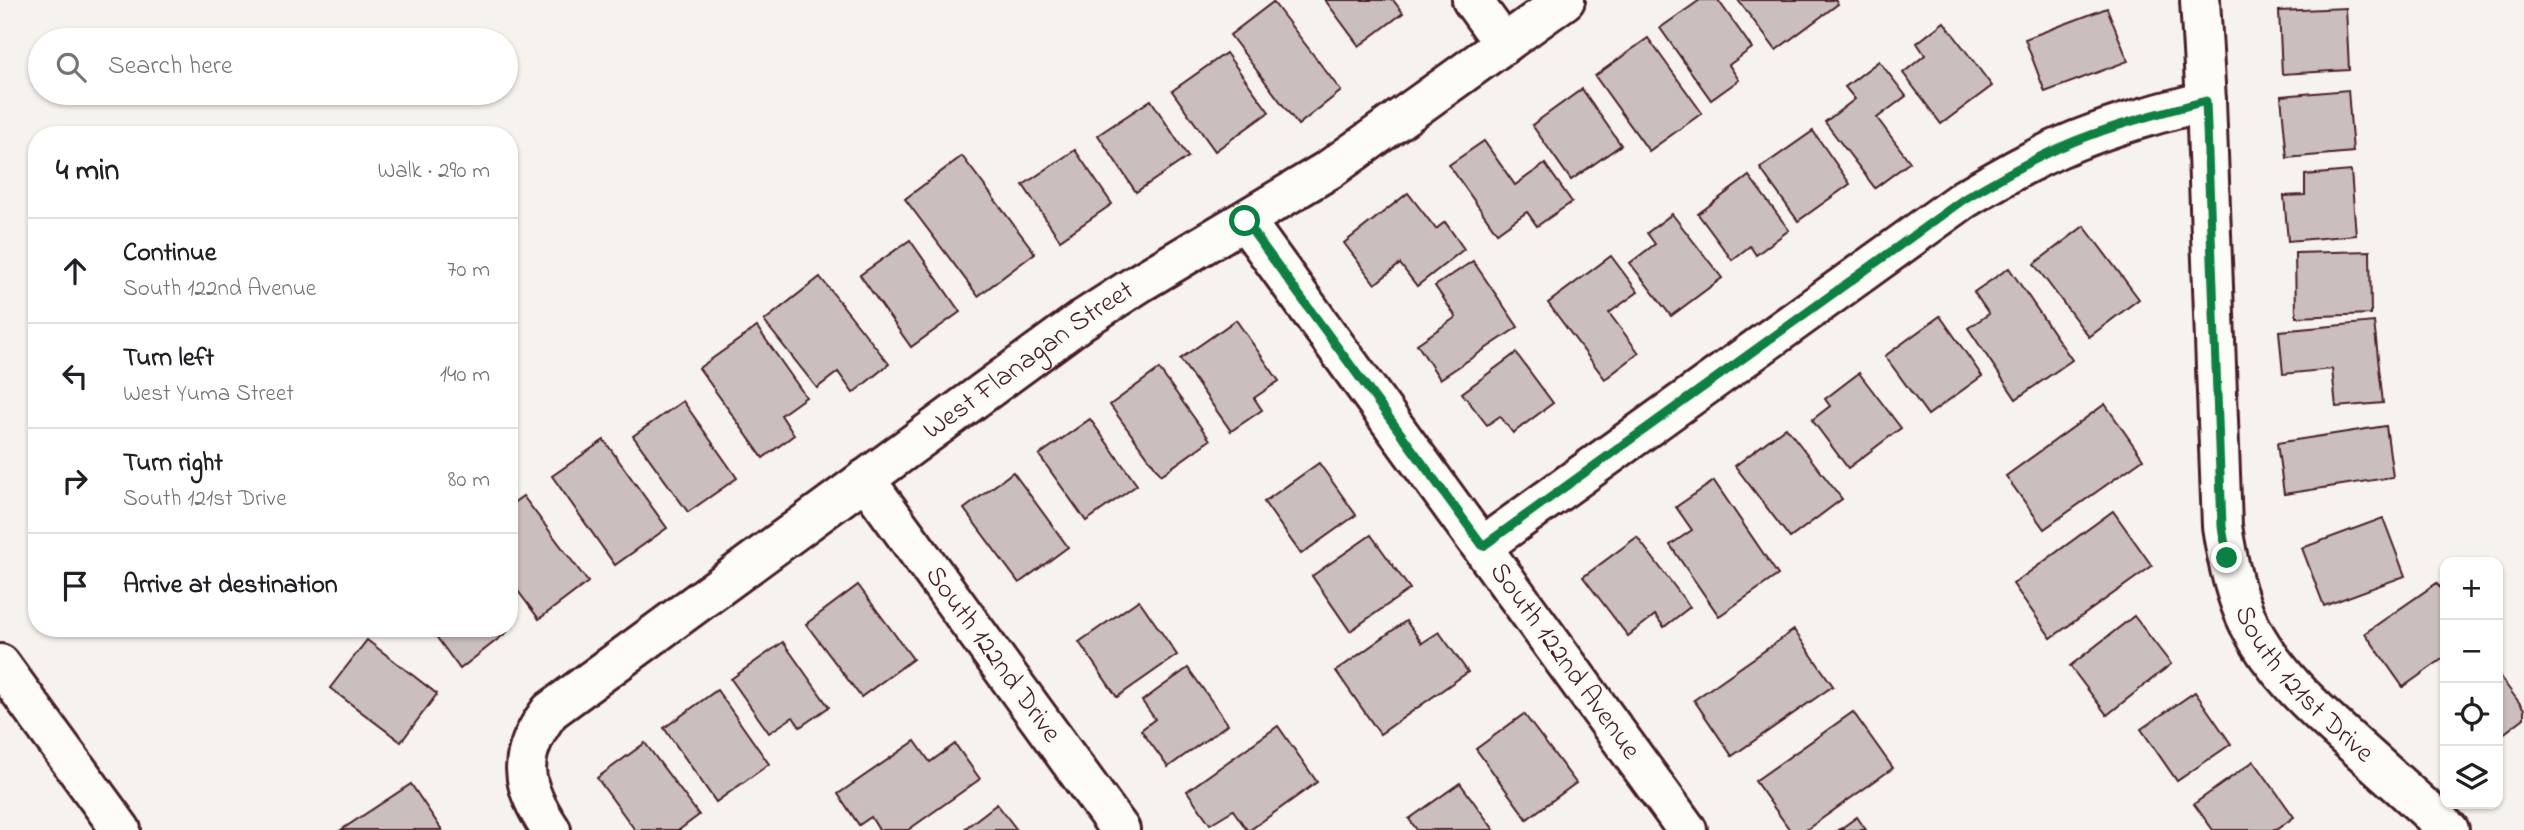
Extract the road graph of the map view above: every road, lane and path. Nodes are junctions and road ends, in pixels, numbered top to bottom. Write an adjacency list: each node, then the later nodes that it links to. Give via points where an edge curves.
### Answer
1 (1472, 0): 4 (street)
2 (1565, 0): 4 (street, West Flanagan Street)
3 (2200, 0): 5 (street, South 121st Drive)
4 (1504, 44): 6 (street, West Flanagan Street, via 1329,169)
5 (2206, 101): 8 (street, via 2089,135 1964,199); 14 (street, South 121st Drive, via 2222,526 2237,595 2267,655 2286,680)
6 (1245, 221): 7 (street, West Flanagan Street, via 1110,301); 8 (street, South 122nd Avenue)
7 (865, 479): 12 (street, West Flanagan Street, via 550,711 525,755 527,782); 13 (street, South 122nd Drive)
8 (1483, 546): 10 (street, South 122nd Avenue)
9 (0, 664): 11 (street)
10 (1670, 824)
11 (121, 830)
12 (551, 830)
13 (1120, 830)
14 (2449, 830)

